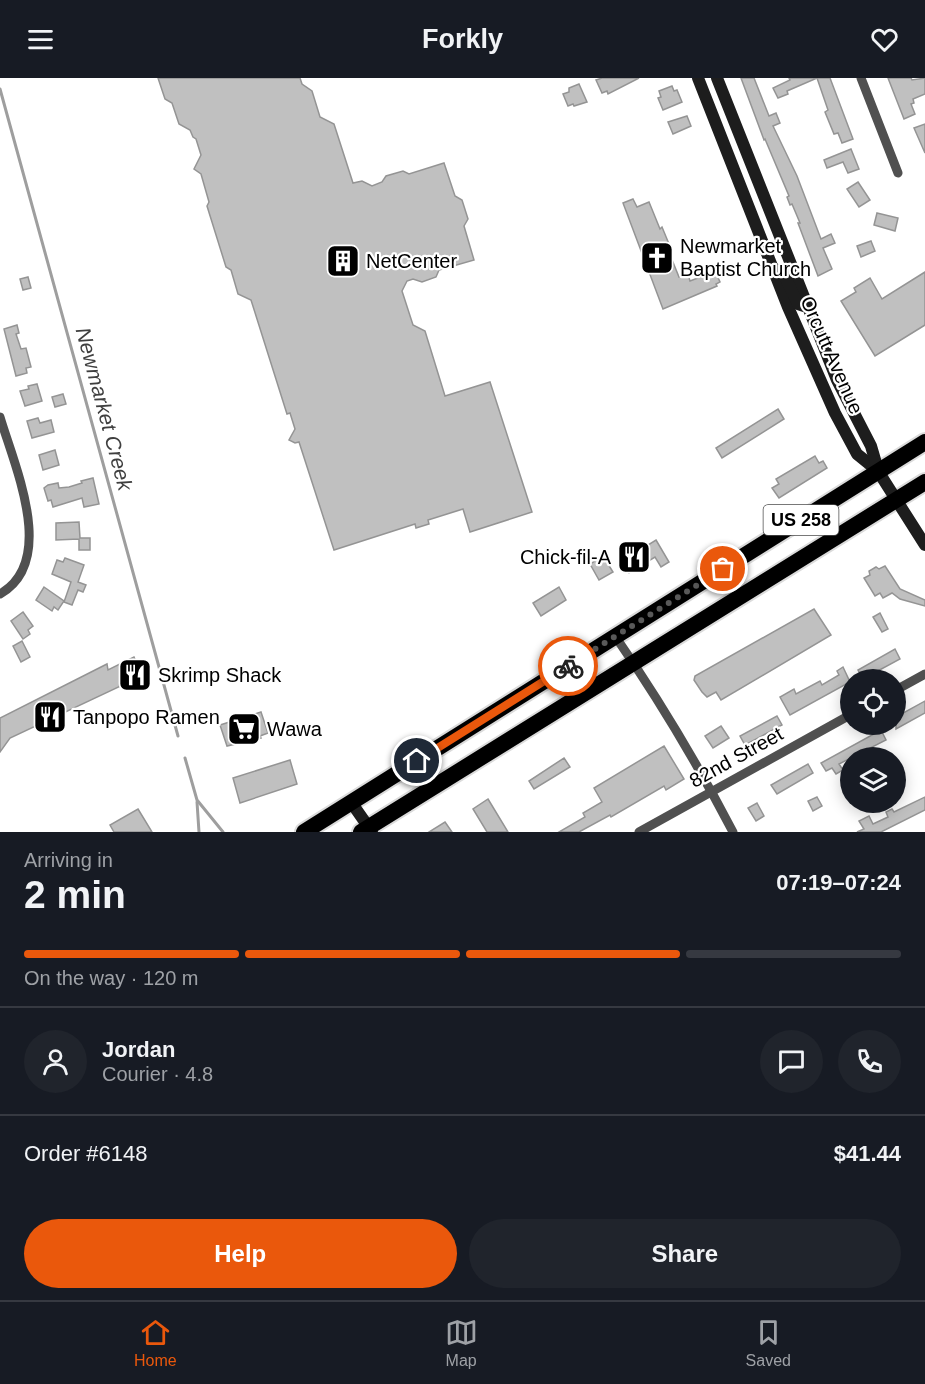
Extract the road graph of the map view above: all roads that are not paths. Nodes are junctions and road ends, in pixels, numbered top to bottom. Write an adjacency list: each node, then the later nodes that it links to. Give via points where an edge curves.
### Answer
1 (698, 78): 5 (main road, Orcutt Avenue)
2 (717, 78): 6 (main road, Orcutt Avenue)
3 (861, 78): 4 (street)
4 (898, 173)
5 (772, 268): 6 (main road, via 782,273 798,304); 9 (main road, Orcutt Avenue, via 835,414 857,454)
6 (807, 305): 9 (main road, Orcutt Avenue, via 837,380 871,446)
7 (0, 419): 13 (street, via 26,507 30,537 21,574)
8 (925, 442): 9 (highway, US 258)
9 (878, 471): 11 (main road, Orcutt Avenue); 14 (highway, US 258)
10 (925, 482): 11 (highway, US 258)
11 (897, 500): 12 (main road, Orcutt Avenue); 15 (highway, US 258)
12 (925, 545)
13 (0, 594)
14 (615, 636): 15 (street); 20 (highway, US 258)
15 (633, 662): 19 (street); 21 (highway, US 258)
16 (925, 674): 17 (street)
17 (906, 684)
18 (840, 721): 19 (street, 82nd Street)
19 (712, 791): 23 (street, 82nd Street); 24 (street)
20 (351, 802): 21 (main road); 22 (highway, US 258)
21 (367, 830)
22 (304, 832)
23 (639, 832)
24 (734, 832)

